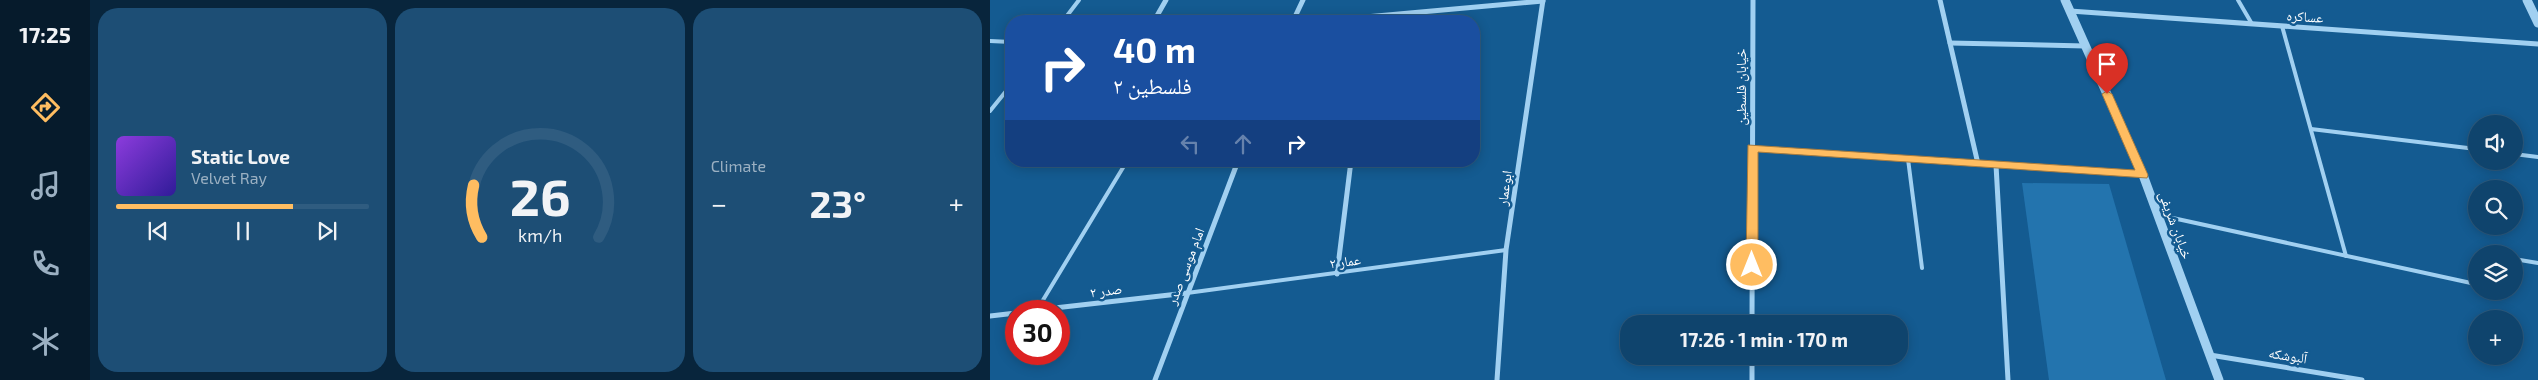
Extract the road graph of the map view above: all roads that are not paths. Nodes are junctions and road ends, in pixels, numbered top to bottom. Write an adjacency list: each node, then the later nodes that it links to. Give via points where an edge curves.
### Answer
1 (1079, 0): 11 (lane)
2 (1166, 0): 12 (street)
3 (1303, 0): 13 (street)
4 (1753, 0): 26 (street, خیابان فلسطین)
5 (1940, 0): 20 (street)
6 (2065, 0): 10 (street, خیابان شریفی)
7 (2238, 0): 16 (lane)
8 (2527, 0): 15 (street)
9 (1543, 1): 14 (street); 38 (street, ابوعمار)
10 (2070, 11): 16 (street, عساکره); 22 (street, خیابان شریفی)
11 (1068, 15)
12 (1157, 15)
13 (1296, 15)
14 (1368, 15)
15 (2538, 23)
16 (2252, 24): 17 (street, عساکره)
17 (2282, 26): 21 (street, عساکره); 25 (lane)
18 (990, 42): 19 (lane)
19 (1005, 42)
20 (1950, 43): 22 (street); 31 (street)
21 (2538, 44)
22 (2085, 46): 36 (street, خیابان شریفی)
23 (1005, 92): 24 (lane)
24 (990, 111)
25 (2311, 129): 27 (lane); 39 (lane)
26 (1752, 148): 30 (lane); 49 (street, خیابان فلسطین)
27 (2468, 148)
28 (2523, 155): 29 (lane)
29 (2538, 157)
30 (1908, 159): 31 (lane); 42 (lane)
31 (1978, 164): 32 (lane)
32 (1996, 165): 36 (lane); 56 (street)
33 (1123, 167): 46 (lane)
34 (1236, 167): 45 (street, امام موسی صدر)
35 (1350, 167): 43 (street)
36 (2143, 175): 37 (street, خیابان شریفی)
37 (2157, 214): 39 (lane); 51 (street, خیابان شریفی)
38 (1506, 250): 43 (lane, عمار ۲); 54 (street, ابوعمار)
39 (2346, 256): 44 (lane)
40 (2523, 260): 41 (lane)
41 (2538, 263)
42 (1922, 268)
43 (1337, 274): 45 (lane, عمار ۲)
44 (2468, 282)
45 (1187, 293): 47 (street, صدر ۲); 53 (street, امام موسی صدر)
46 (1043, 300)
47 (1070, 306)
48 (1005, 314): 50 (street)
49 (1752, 315)
50 (990, 316)
51 (2209, 355): 57 (street, خیابان شریفی); 58 (street, آلبوشکه)
52 (1752, 365): 55 (street)
53 (1155, 380)
54 (1497, 380)
55 (1752, 380)
56 (2008, 380)
57 (2219, 380)
58 (2362, 380)

